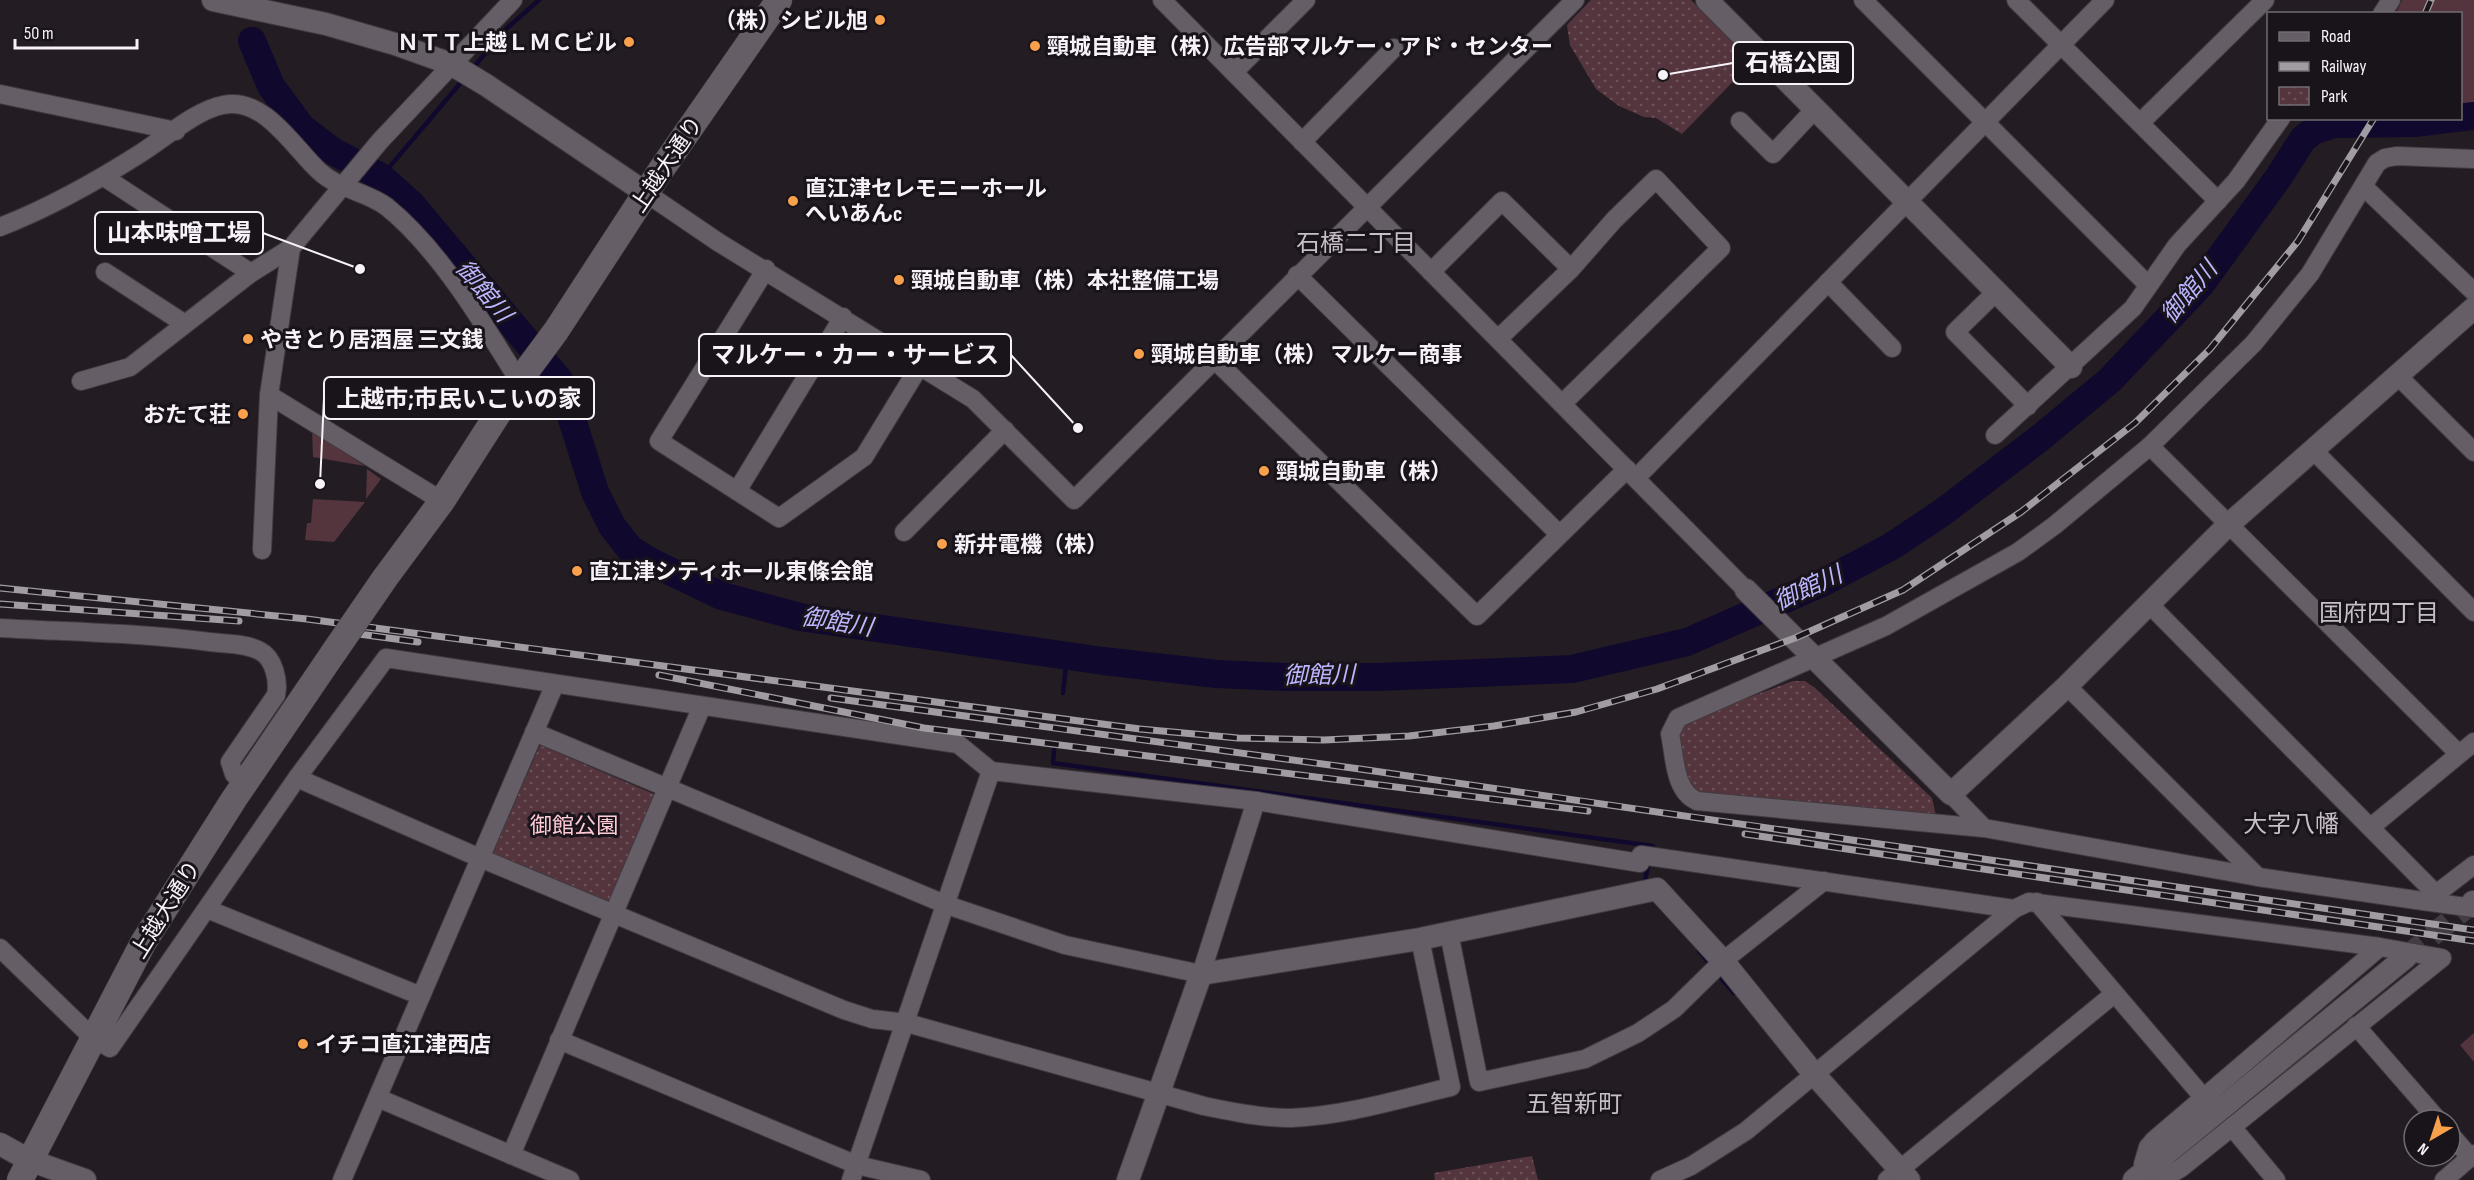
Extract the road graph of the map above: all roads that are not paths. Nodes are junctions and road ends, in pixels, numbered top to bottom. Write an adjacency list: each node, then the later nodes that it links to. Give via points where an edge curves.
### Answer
1 (213, 0): 14 (street, via 326,24)
2 (513, 0): 14 (street)
3 (779, 0): 28 (main road, 上越大通り)
4 (1162, 0): 15 (street)
5 (1306, 0): 15 (street)
6 (1575, 0): 31 (street)
7 (1707, 0): 17 (street)
8 (1863, 0): 20 (street)
9 (2016, 0): 12 (street)
10 (2105, 0): 12 (street)
11 (2265, 0): 21 (street)
12 (2061, 44): 20 (street); 21 (street)
13 (1394, 48): 23 (street)
14 (451, 64): 26 (street); 28 (street)
15 (1233, 72): 23 (street)
16 (0, 94): 22 (street)
17 (1815, 109): 19 (street, via 1773,154); 29 (street)
18 (2280, 120): 30 (street)
19 (1740, 121)
20 (1984, 123): 29 (street); 41 (street)
21 (2140, 123): 30 (street)
22 (176, 132): 25 (street); 26 (street, via 204,111 224,104 241,104 259,111 321,173)
23 (1302, 142): 31 (street)
24 (2474, 159): 27 (street, via 2385,158 2377,163)
25 (104, 177): 32 (street); 38 (street)
26 (344, 183): 33 (street); 52 (street, via 398,217 458,286)
27 (2364, 187): 43 (street); 60 (street, via 2310,274 2254,343)
28 (646, 193): 34 (street, via 718,242); 52 (main road, 上越大通り)
29 (1906, 200): 40 (street); 42 (street)
30 (2218, 201): 41 (street, via 2177,245)
31 (1366, 206): 37 (street); 39 (street)
32 (0, 226)
33 (291, 248): 38 (street); 55 (street)
34 (766, 268): 45 (street); 64 (street, via 659,441)
35 (1571, 269): 37 (street, via 1502,201); 47 (street); 56 (street, via 1656,179 1721,248)
36 (105, 272): 46 (street)
37 (1431, 272): 47 (street)
38 (251, 273): 46 (street)
39 (1297, 275): 49 (street); 68 (street)
40 (1828, 282): 48 (street); 63 (street)
41 (2148, 285): 51 (street, via 2121,320)
42 (1996, 292): 51 (street); 57 (street, via 1955,332)
43 (2474, 292)
44 (2474, 308): 53 (street)
45 (843, 317): 50 (street); 64 (street)
46 (185, 324): 54 (street, via 130,367)
47 (1498, 339): 56 (street)
48 (1892, 348)
49 (1214, 359): 58 (street, via 1074,500); 68 (street, via 1477,616)
50 (919, 367): 58 (street, via 973,399); 64 (street, via 864,457 779,518)
51 (2071, 367): 57 (street)
52 (523, 376): 65 (main road)
53 (2398, 376): 61 (street); 62 (street)
54 (81, 381)
55 (269, 395): 65 (street); 69 (street)
56 (1562, 404): 63 (street)
57 (2028, 406): 59 (street)
58 (1005, 430): 67 (street)
59 (1995, 435)
60 (2150, 446): 66 (street); 74 (street, via 2018,552 1934,601)
61 (2313, 450): 66 (street); 72 (street)
62 (2474, 452)
63 (1631, 474): 68 (street); 70 (street)
64 (737, 491)
65 (442, 501): 83 (main road, 上越大通り, bridge)
66 (2228, 526): 71 (street); 80 (street)
67 (904, 532)
68 (1559, 534)
69 (262, 550)
70 (1746, 590): 74 (street)
71 (2149, 604): 76 (street); 87 (street)
72 (2474, 612)
73 (0, 628): 83 (street, via 172,637 260,651 273,669 277,688 230,762 231,769)
74 (1815, 659): 85 (street); 88 (street, via 1678,718 1670,734 1679,782 1690,798)
75 (555, 684): 77 (street); 78 (street); 82 (street, via 386,658)
76 (2067, 686): 85 (street); 92 (street)
77 (702, 706): 81 (street, via 958,744); 84 (street)
78 (534, 732): 84 (street); 89 (street)
79 (2474, 741): 80 (street)
80 (2459, 754): 87 (street)
81 (992, 771): 86 (street); 98 (street)
82 (297, 778): 89 (street); 99 (street)
83 (245, 784): 113 (main road, 上越大通り, via 143,943)
84 (667, 788): 98 (street); 101 (street)
85 (1951, 794): 88 (street)
86 (1256, 801): 90 (street, via 1640,863 1641,855); 108 (street)
87 (2371, 827): 95 (street)
88 (1984, 828): 92 (street)
89 (480, 858): 101 (street); 110 (street)
90 (1660, 858): 93 (street); 94 (street)
91 (2474, 865): 95 (street)
92 (2258, 877): 95 (street)
93 (1824, 881): 100 (street); 107 (street)
94 (1657, 890): 102 (street); 107 (street)
95 (2429, 897): 97 (street)
96 (2037, 902): 100 (street); 104 (street); 109 (street)
97 (2474, 904)
98 (947, 905): 108 (street, via 1065,945); 111 (street)
99 (207, 909): 110 (street); 113 (street, via 110,1048)
100 (2014, 909): 115 (street)
101 (613, 914): 111 (street, via 844,1010 872,1019); 114 (street)
102 (1449, 933): 103 (street); 107 (street, via 1479,1082 1585,1059 1616,1045 1674,1009)
103 (1420, 939): 108 (street); 116 (street, via 1450,1087 1325,1115 1290,1118 1248,1115)
104 (2380, 947): 112 (street, via 2442,958); 117 (street)
105 (0, 948): 113 (street)
106 (2406, 957): 126 (street)
107 (1723, 961): 115 (street)
108 (1200, 974): 116 (street)
109 (2114, 994): 117 (street); 127 (street)
110 (421, 996): 118 (street)
111 (907, 1023): 116 (street); 125 (street)
112 (2356, 1026): 119 (street); 120 (street)
113 (92, 1037): 124 (main road, 上越大通り)
114 (559, 1040): 122 (street); 125 (street)
115 (1814, 1074): 127 (street); 133 (street, via 1746,1131 1691,1166)
116 (1159, 1092): 132 (street)
117 (2203, 1097): 126 (street, via 2148,1148)
118 (378, 1098): 122 (street); 129 (street)
119 (2428, 1108)
120 (2232, 1127): 126 (street, via 2173,1174); 134 (street)
121 (0, 1144): 124 (street)
122 (511, 1155): 130 (street)
123 (2472, 1155): 135 (street)
124 (24, 1170): 128 (street)
125 (854, 1172): 131 (street)
126 (2140, 1175)
127 (1898, 1176)
128 (85, 1180)
129 (342, 1180)
130 (570, 1180)
131 (921, 1180)
132 (1128, 1180)
133 (1660, 1180)
134 (2276, 1180)
135 (2444, 1180)

